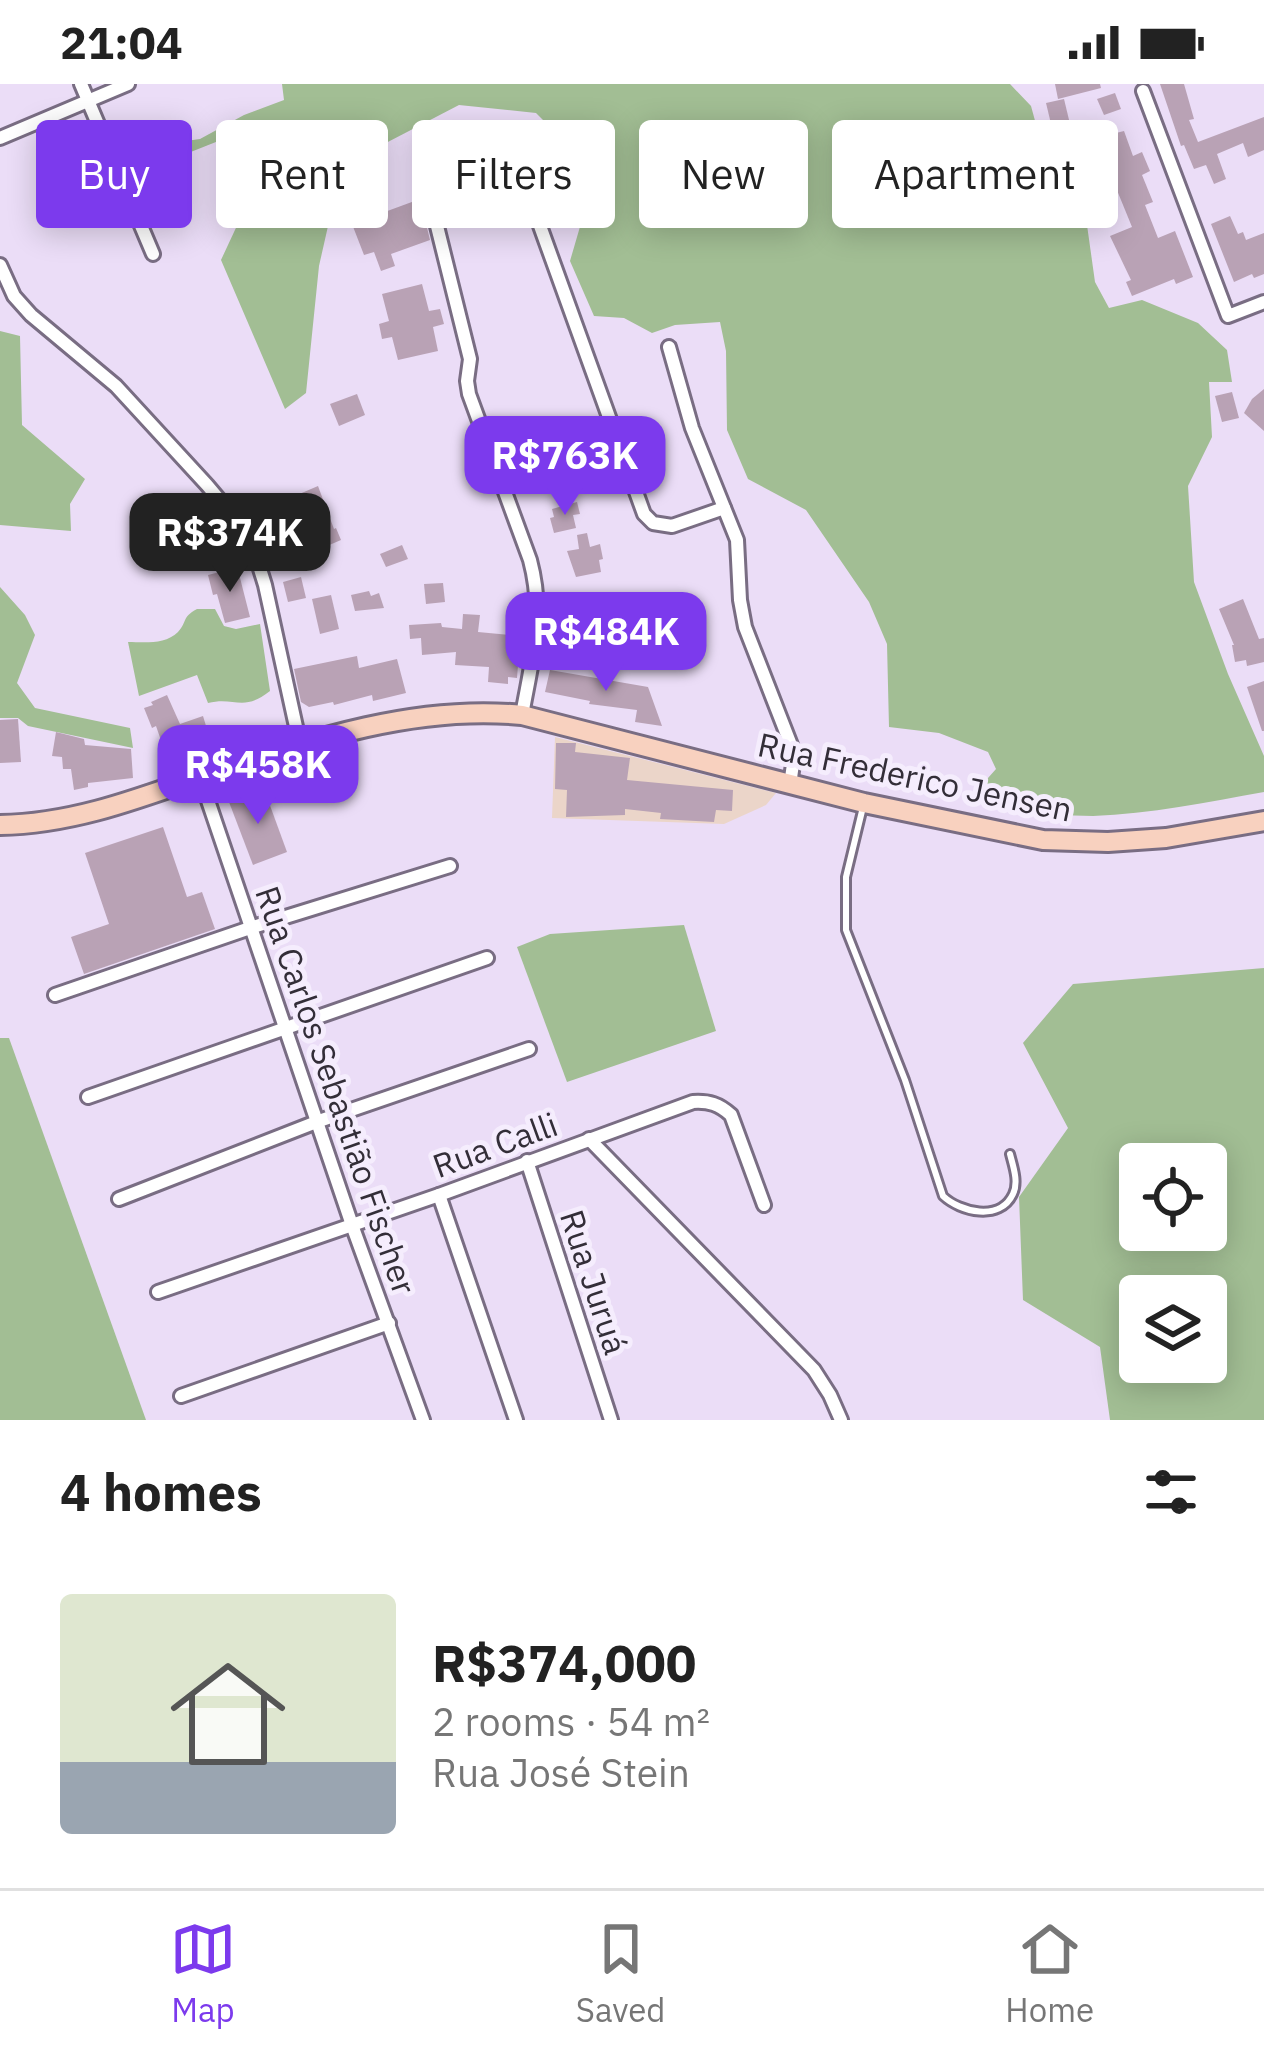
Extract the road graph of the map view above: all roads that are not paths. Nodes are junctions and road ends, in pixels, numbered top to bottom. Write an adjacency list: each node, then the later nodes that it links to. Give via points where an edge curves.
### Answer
1 (81, 84): 4 (street)
2 (128, 84): 4 (street)
3 (1143, 91): 10 (street, via 1228,316)
4 (88, 101): 5 (street); 8 (street)
5 (0, 138)
6 (437, 228): 13 (street, via 470,359 470,394 537,587)
7 (541, 228): 12 (street, via 644,514 672,526)
8 (153, 254)
9 (0, 265): 14 (street, via 14,296 116,386 244,530 265,585)
10 (1264, 302)
11 (669, 347): 12 (street)
12 (724, 508): 16 (street, via 737,540 745,627 791,745)
13 (522, 715): 14 (main road, Rua Frederico Jensen, via 416,717); 16 (main road, Rua Frederico Jensen)
14 (300, 745): 15 (main road, Rua Frederico Jensen)
15 (200, 777): 19 (main road, Rua Frederico Jensen, via 85,814); 21 (street, Rua Carlos Sebastião Fischer)
16 (790, 785): 17 (main road, Rua Frederico Jensen)
17 (864, 803): 18 (main road, Rua Frederico Jensen, via 1057,842 1166,838); 29 (lane, via 846,877 846,930 943,1196 985,1213 1006,1203 1015,1192)
18 (1264, 821)
19 (0, 825)
20 (450, 866): 21 (street)
21 (250, 928): 23 (street); 24 (street, Rua Carlos Sebastião Fischer)
22 (487, 958): 24 (street)
23 (55, 995)
24 (285, 1029): 26 (street); 27 (street, Rua Carlos Sebastião Fischer)
25 (529, 1049): 27 (street)
26 (88, 1097)
27 (319, 1121): 32 (street); 34 (street, Rua Carlos Sebastião Fischer)
28 (589, 1139): 30 (street, Rua Calli); 33 (street, Rua Calli, via 693,1102 721,1106); 42 (street, via 814,1370)
29 (1010, 1154)
30 (527, 1161): 31 (street, Rua Calli); 41 (street, Rua Juruá)
31 (439, 1195): 34 (street, Rua Calli); 40 (street)
32 (118, 1199)
33 (764, 1205)
34 (352, 1225): 35 (street, Rua Calli); 36 (street, Rua Carlos Sebastião Fischer)
35 (158, 1292)
36 (389, 1322): 37 (street); 38 (street, Rua Carlos Sebastião Fischer)
37 (181, 1396)
38 (422, 1417): 39 (street)
39 (405, 1420)
40 (516, 1420)
41 (611, 1420)
42 (842, 1420)

